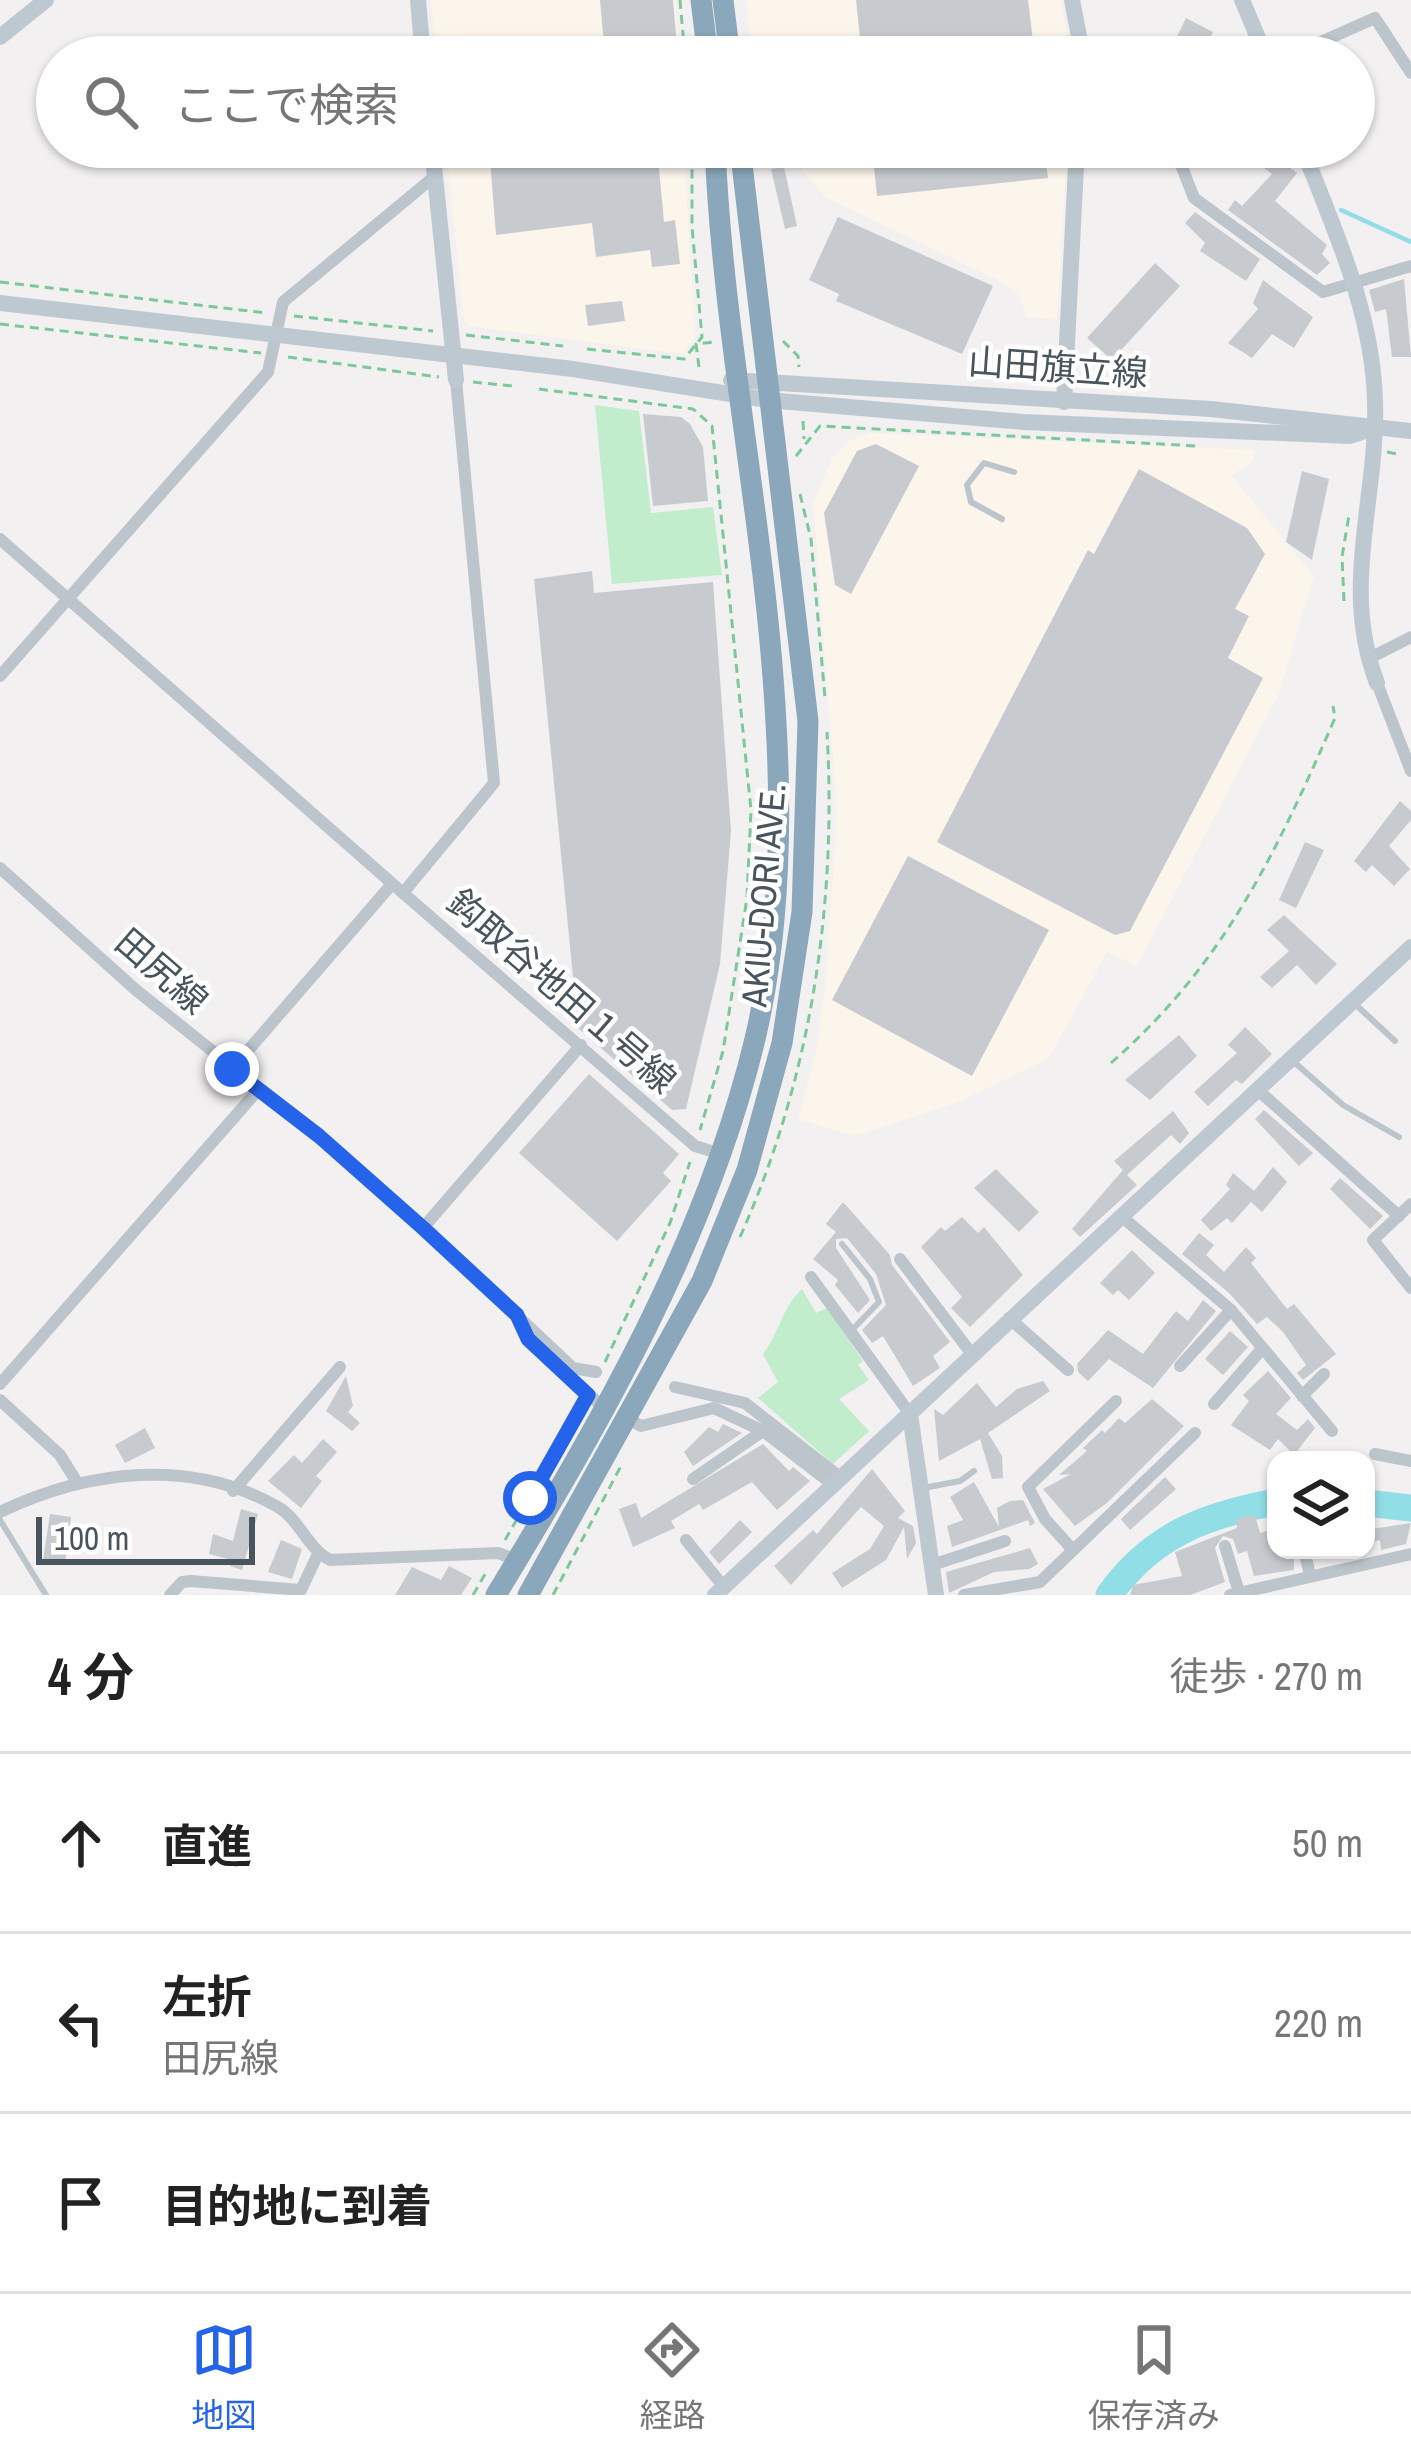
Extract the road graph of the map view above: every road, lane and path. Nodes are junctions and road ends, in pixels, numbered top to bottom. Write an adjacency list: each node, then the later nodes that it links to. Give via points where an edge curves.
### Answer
1 (46, 0): 15 (street)
2 (418, 0): 8 (street)
3 (680, 0): 9 (path)
4 (701, 0): 10 (highway)
5 (723, 0): 11 (highway)
6 (1072, 0): 12 (street)
7 (1242, 0): 13 (street)
8 (421, 36)
9 (683, 36)
10 (705, 36)
11 (727, 36)
12 (1079, 36)
13 (1257, 36)
14 (1335, 36): 16 (street, via 1375,18)
15 (0, 37)
16 (1411, 73)
17 (434, 168): 24 (street)
18 (692, 168): 37 (path)
19 (717, 168): 48 (highway, AKIU-DORI AVE.)
20 (742, 168): 50 (highway, AKIU-DORI AVE.)
21 (1077, 168): 51 (street)
22 (1182, 168): 28 (street, via 1194,198 1323,292)
23 (1310, 168): 28 (street)
24 (435, 176): 30 (street, via 283,302); 41 (street)
25 (1410, 267): 26 (street); 28 (street)
26 (1411, 278)
27 (0, 281): 30 (path)
28 (1354, 283): 54 (street, via 1372,364)
29 (0, 303): 34 (street, 山田旗立線)
30 (280, 315): 32 (path); 34 (street)
31 (0, 324): 40 (path)
32 (442, 332)
33 (458, 334): 38 (path)
34 (276, 335): 40 (street); 41 (street, 山田旗立線)
35 (772, 336): 43 (path, via 798,356)
36 (720, 341): 37 (path)
37 (697, 344): 39 (path, via 684,359); 46 (path)
38 (563, 346)
39 (586, 349)
40 (273, 354): 44 (path); 69 (street, via 268,372)
41 (453, 356): 45 (street); 46 (street, 山田旗立線)
42 (422, 364): 44 (path)
43 (799, 374)
44 (419, 375): 45 (path)
45 (456, 380): 47 (path); 80 (street, 鈎取谷地田１号線, via 494,783)
46 (701, 385): 48 (street, 山田旗立線); 52 (path)
47 (513, 386)
48 (737, 387): 50 (street, 山田旗立線); 92 (highway, AKIU-DORI AVE., via 776,718 779,817 756,1036)
49 (538, 389): 52 (path, via 693,409)
50 (766, 390): 51 (street, 山田旗立線); 54 (street, 山田旗立線, via 1024,422 1350,436); 121 (highway, AKIU-DORI AVE., via 808,721 802,912 782,1043 747,1170 702,1281)
51 (1064, 402): 54 (street, 山田旗立線)
52 (704, 418): 60 (path)
53 (803, 421): 56 (path)
54 (1375, 428): 55 (street, 山田旗立線); 72 (street, via 1358,579)
55 (1411, 430)
56 (806, 440): 57 (path); 59 (path, via 820,427); 63 (path)
57 (788, 441)
58 (731, 446): 60 (path)
59 (1212, 446)
60 (713, 448): 91 (path, via 751,810 747,898 723,1051)
61 (1397, 449): 62 (path)
62 (1387, 452)
63 (792, 460)
64 (1014, 472): 67 (lane, via 980,464 965,490)
65 (797, 480): 75 (path, via 811,539)
66 (1352, 498): 70 (path, via 1342,556)
67 (1002, 519)
68 (0, 539): 69 (street)
69 (69, 598): 73 (street); 80 (street)
70 (1345, 614)
71 (1411, 637): 72 (street)
72 (1368, 659): 74 (street)
73 (0, 676)
74 (1377, 682): 78 (street)
75 (825, 705)
76 (1333, 706): 86 (path, via 1335,718 1266,874 1172,1004)
77 (826, 723): 97 (path, via 826,894 810,1024 766,1179)
78 (1411, 770)
79 (0, 868): 87 (street, 田尻線)
80 (397, 888): 84 (street, 鈎取谷地田１号線); 87 (street)
81 (1411, 947): 82 (street)
82 (1352, 1002): 83 (lane); 85 (street)
83 (1395, 1041)
84 (581, 1046): 91 (street, 鈎取谷地田１号線); 96 (street)
85 (1292, 1060): 89 (street); 90 (lane, via 1343,1105)
86 (1111, 1064)
87 (232, 1069): 88 (street, 田尻線)
88 (260, 1089): 96 (street, 田尻線); 113 (street)
89 (1259, 1090): 94 (street); 95 (street)
90 (1399, 1137)
91 (695, 1146): 92 (street, 鈎取谷地田１号線); 117 (path)
92 (721, 1154): 117 (highway, AKIU-DORI AVE., via 677,1268)
93 (1411, 1204): 95 (street)
94 (1121, 1216): 102 (street); 104 (street)
95 (1399, 1216): 101 (street, via 1372,1240)
96 (423, 1228): 103 (street, 田尻線)
97 (740, 1238)
98 (842, 1244): 105 (lane, via 879,1302)
99 (900, 1259): 107 (street)
100 (811, 1276): 105 (street)
101 (1411, 1288)
102 (1231, 1310): 106 (street); 108 (street)
103 (517, 1315): 111 (street, via 573,1368); 117 (street, 田尻線, via 528,1339)
104 (1009, 1318): 107 (street); 110 (street)
105 (851, 1331): 120 (street)
106 (1262, 1350): 115 (street); 119 (street)
107 (971, 1353): 120 (street)
108 (1180, 1366)
109 (340, 1367): 133 (street)
110 (1068, 1370)
111 (596, 1372)
112 (1324, 1374): 115 (street)
113 (0, 1384)
114 (675, 1387): 130 (street, via 745,1403)
115 (1302, 1396): 122 (street)
116 (0, 1400): 131 (street, via 60,1455)
117 (596, 1401): 141 (highway, AKIU-DORI AVE.); 141 (path)
118 (1116, 1401): 138 (street, via 1028,1486)
119 (1214, 1404)
120 (910, 1414): 130 (street); 132 (street)
121 (628, 1419): 123 (street, via 641,1426 714,1408); 151 (highway, AKIU-DORI AVE.)
122 (1332, 1430)
123 (763, 1431): 129 (street); 130 (street)
124 (1195, 1433): 138 (street)
125 (1376, 1454): 126 (street)
126 (1411, 1461)
127 (622, 1464): 152 (path)
128 (974, 1472): 132 (lane)
129 (693, 1479)
130 (836, 1481): 145 (street)
131 (78, 1484): 133 (street, via 163,1471); 134 (street)
132 (923, 1488): 143 (street)
133 (233, 1491): 139 (street, via 280,1508)
134 (0, 1516): 147 (lane)
135 (686, 1540): 145 (street)
136 (1005, 1541): 143 (street)
137 (1225, 1546): 146 (street)
138 (1073, 1550): 154 (street, via 1040,1582)
139 (318, 1554): 141 (street, via 341,1562); 148 (street, via 301,1590 191,1581)
140 (1411, 1554): 144 (street)
141 (508, 1556): 149 (path); 150 (highway, AKIU-DORI AVE.)
142 (1306, 1559): 144 (street)
143 (932, 1565): 153 (street)
144 (1310, 1575): 146 (street)
145 (719, 1591)
146 (1234, 1594)
147 (46, 1595)
148 (170, 1595)
149 (473, 1595)
150 (496, 1595)
151 (528, 1595)
152 (553, 1595)
153 (936, 1595)
154 (964, 1595)

